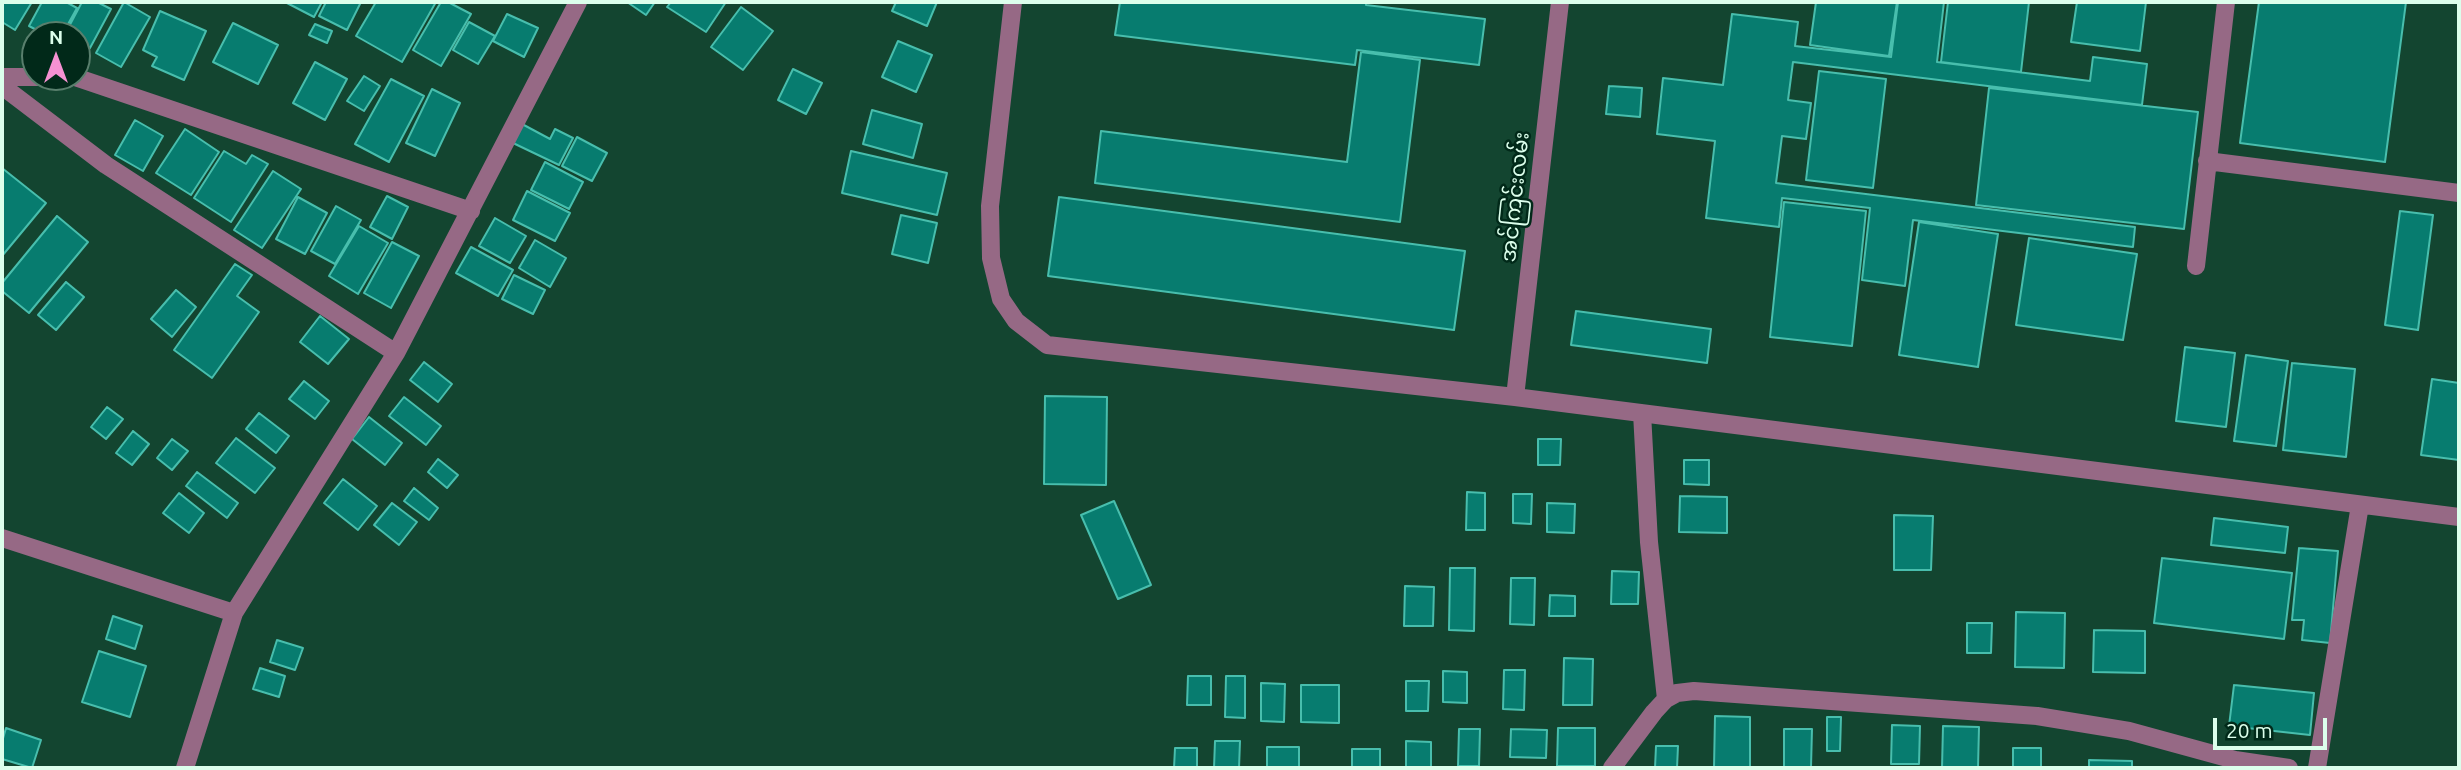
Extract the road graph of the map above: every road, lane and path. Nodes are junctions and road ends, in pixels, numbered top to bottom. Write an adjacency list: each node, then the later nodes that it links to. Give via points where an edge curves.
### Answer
1 (578, 2): 11 (street)
2 (1013, 2): 14 (street, via 990,206 991,258 1001,299 1016,321 1047,345)
3 (1560, 2): 14 (street, အင်ကြင်းလမ်း)
4 (2226, 2): 9 (street)
5 (2, 77): 6 (street)
6 (21, 77)
7 (91, 82): 11 (street)
8 (2, 86): 13 (street, via 106,165)
9 (2207, 161): 10 (street); 12 (street)
10 (2459, 193)
11 (471, 211): 13 (street)
12 (2196, 266)
13 (397, 353): 19 (street)
14 (1515, 397): 15 (street)
15 (1642, 413): 16 (street); 20 (street, via 1649,542)
16 (2360, 505): 17 (street); 24 (street)
17 (2459, 517)
18 (2, 538): 19 (street)
19 (234, 613): 21 (street)
20 (1666, 699): 22 (street); 23 (street, via 1695,691 2037,716 2129,731 2235,760)
21 (186, 768)
22 (1612, 768)
23 (2289, 768)
24 (2317, 768)

